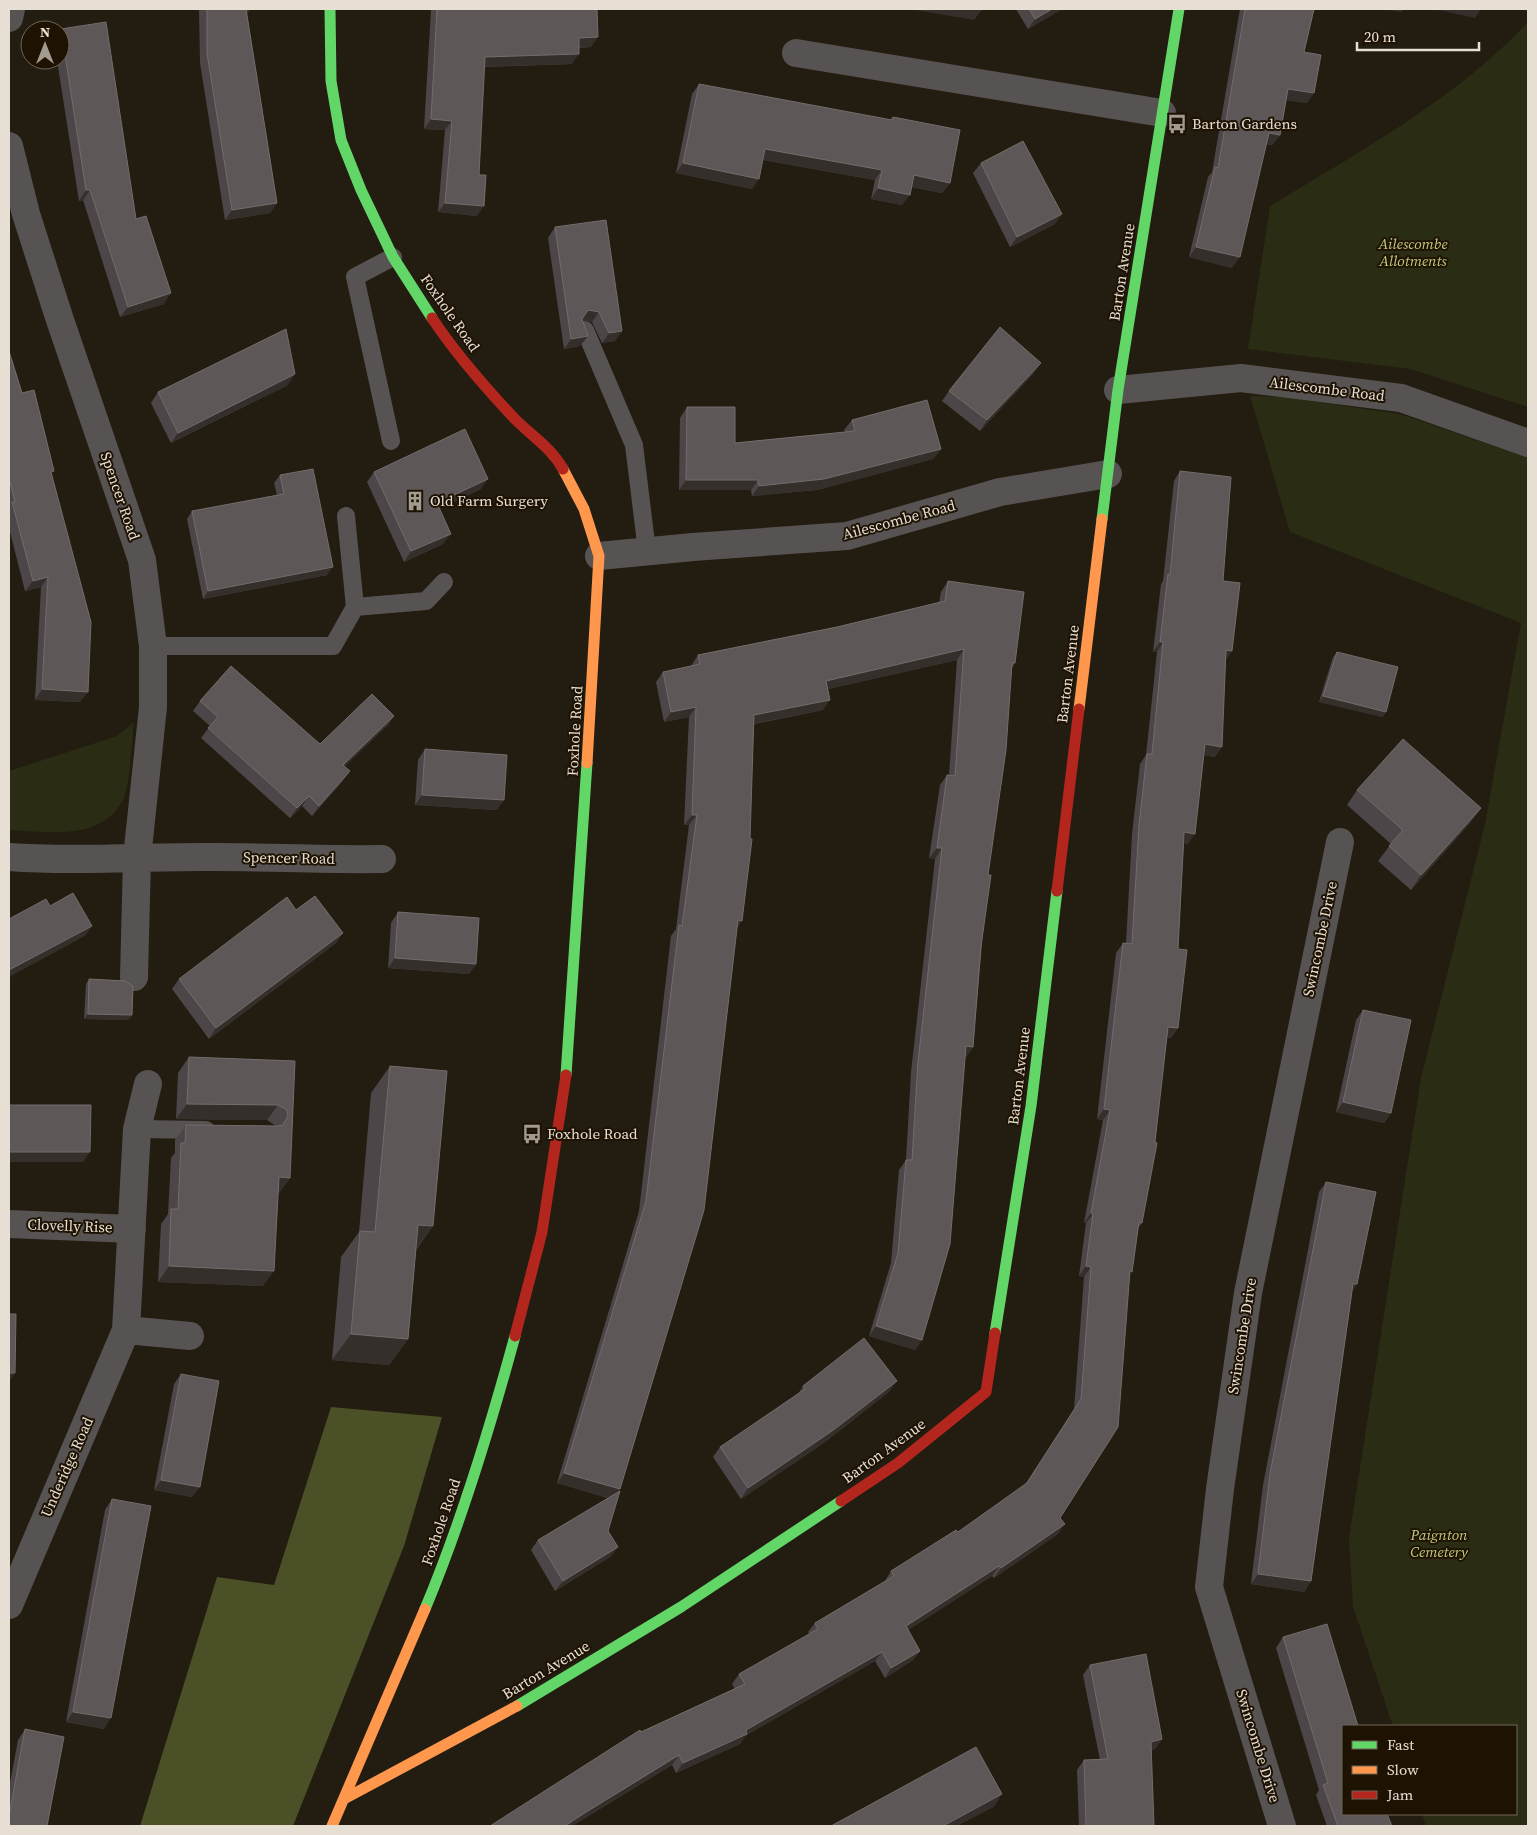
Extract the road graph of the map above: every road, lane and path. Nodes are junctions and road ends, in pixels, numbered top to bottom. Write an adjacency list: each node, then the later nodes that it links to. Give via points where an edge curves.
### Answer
1 (11, 9): 4 (street)
2 (330, 9): 8 (street, Foxhole Road, via 331,81 341,140)
3 (1179, 9): 6 (street, Barton Avenue)
4 (9, 18)
5 (796, 53): 6 (street)
6 (1162, 113): 10 (street, Barton Avenue)
7 (9, 146): 19 (street, Spencer Road, via 26,214 59,317 142,560)
8 (393, 257): 11 (lane, via 354,277); 16 (street, Foxhole Road, via 447,341 514,418 555,454 584,509)
9 (585, 330): 15 (lane, via 634,445)
10 (1118, 390): 12 (street, Ailescombe Road, via 1241,378 1402,398); 13 (street, Barton Avenue)
11 (391, 441)
12 (1528, 443)
13 (1108, 474): 15 (street, Ailescombe Road, via 1000,492 848,536); 33 (street, Barton Avenue, via 1030,1106 986,1392 898,1462 680,1607 511,1709)
14 (346, 516): 18 (lane)
15 (647, 552): 16 (street, Ailescombe Road)
16 (599, 556): 33 (street, Foxhole Road, via 567,1067 542,1232 500,1388 447,1557)
17 (444, 582): 18 (lane, via 426,601)
18 (355, 607): 19 (lane, via 333,646)
19 (153, 646): 22 (street, Spencer Road, via 153,707)
20 (1340, 842): 35 (street, Swincombe Drive, via 1248,1293 1209,1588)
21 (9, 857): 22 (street, Spencer Road)
22 (137, 858): 23 (street, Spencer Road); 24 (street, Spencer Road)
23 (382, 859)
24 (134, 977)
25 (148, 1084): 26 (street, Underidge Road)
26 (138, 1129): 27 (lane); 29 (street, Underidge Road)
27 (227, 1130)
28 (9, 1224): 29 (street, Clovelly Rise)
29 (132, 1229): 30 (street, Underidge Road)
30 (126, 1330): 31 (street); 32 (street, Underidge Road)
31 (190, 1336)
32 (9, 1605)
33 (344, 1799): 34 (street, Foxhole Road)
34 (332, 1826)
35 (1282, 1826)

